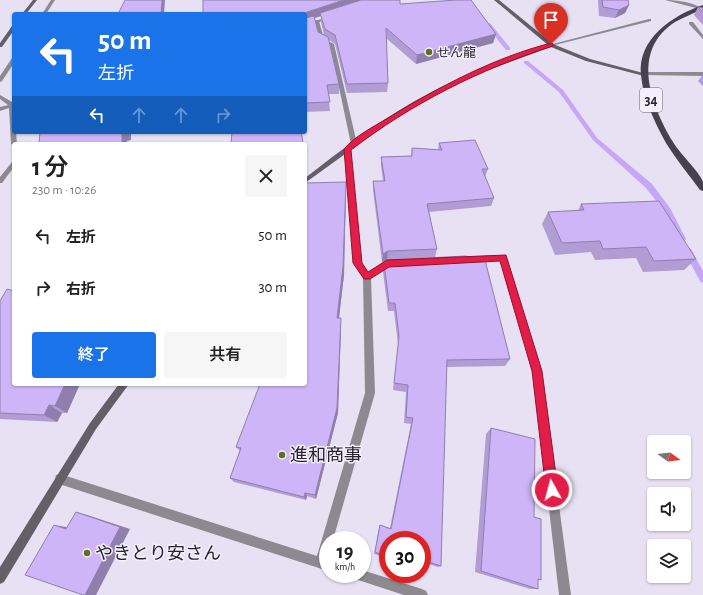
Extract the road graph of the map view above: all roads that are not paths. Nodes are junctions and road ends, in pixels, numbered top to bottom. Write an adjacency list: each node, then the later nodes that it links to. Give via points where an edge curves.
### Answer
1 (35, 0): 6 (main road)
2 (53, 0): 7 (street)
3 (496, 0): 15 (main road)
4 (667, 0): 5 (street)
5 (702, 8): 18 (main road, 34, via 673,21 656,36 646,55)
6 (26, 12)
7 (45, 12)
8 (338, 14): 10 (street)
9 (649, 20): 15 (street)
10 (317, 22): 12 (street); 25 (street, via 322,40 332,44)
11 (691, 23): 14 (street)
12 (307, 24)
13 (12, 30): 16 (main road)
14 (703, 38)
15 (551, 44): 18 (main road, via 588,60); 25 (main road, via 460,80 415,103)
16 (0, 46)
17 (12, 62): 20 (street)
18 (644, 74): 19 (street); 30 (main road, 34, via 652,105 670,143)
19 (703, 74)
20 (0, 80)
21 (0, 97): 22 (street)
22 (12, 104)
23 (12, 105): 24 (street)
24 (0, 109)
25 (354, 144): 26 (main road)
26 (347, 149): 28 (main road); 33 (street, via 358,263)
27 (12, 166): 29 (street)
28 (307, 179)
29 (0, 181)
30 (703, 188)
31 (465, 260): 41 (street, via 503,258 537,371)
32 (403, 263): 33 (street, via 387,264)
33 (367, 277): 36 (street, via 370,393)
34 (123, 386): 35 (main road, via 93,426)
35 (60, 479): 37 (street); 38 (main road)
36 (334, 531)
37 (319, 562)
38 (0, 578)
39 (371, 579): 40 (street)
40 (422, 595)
41 (565, 595)

